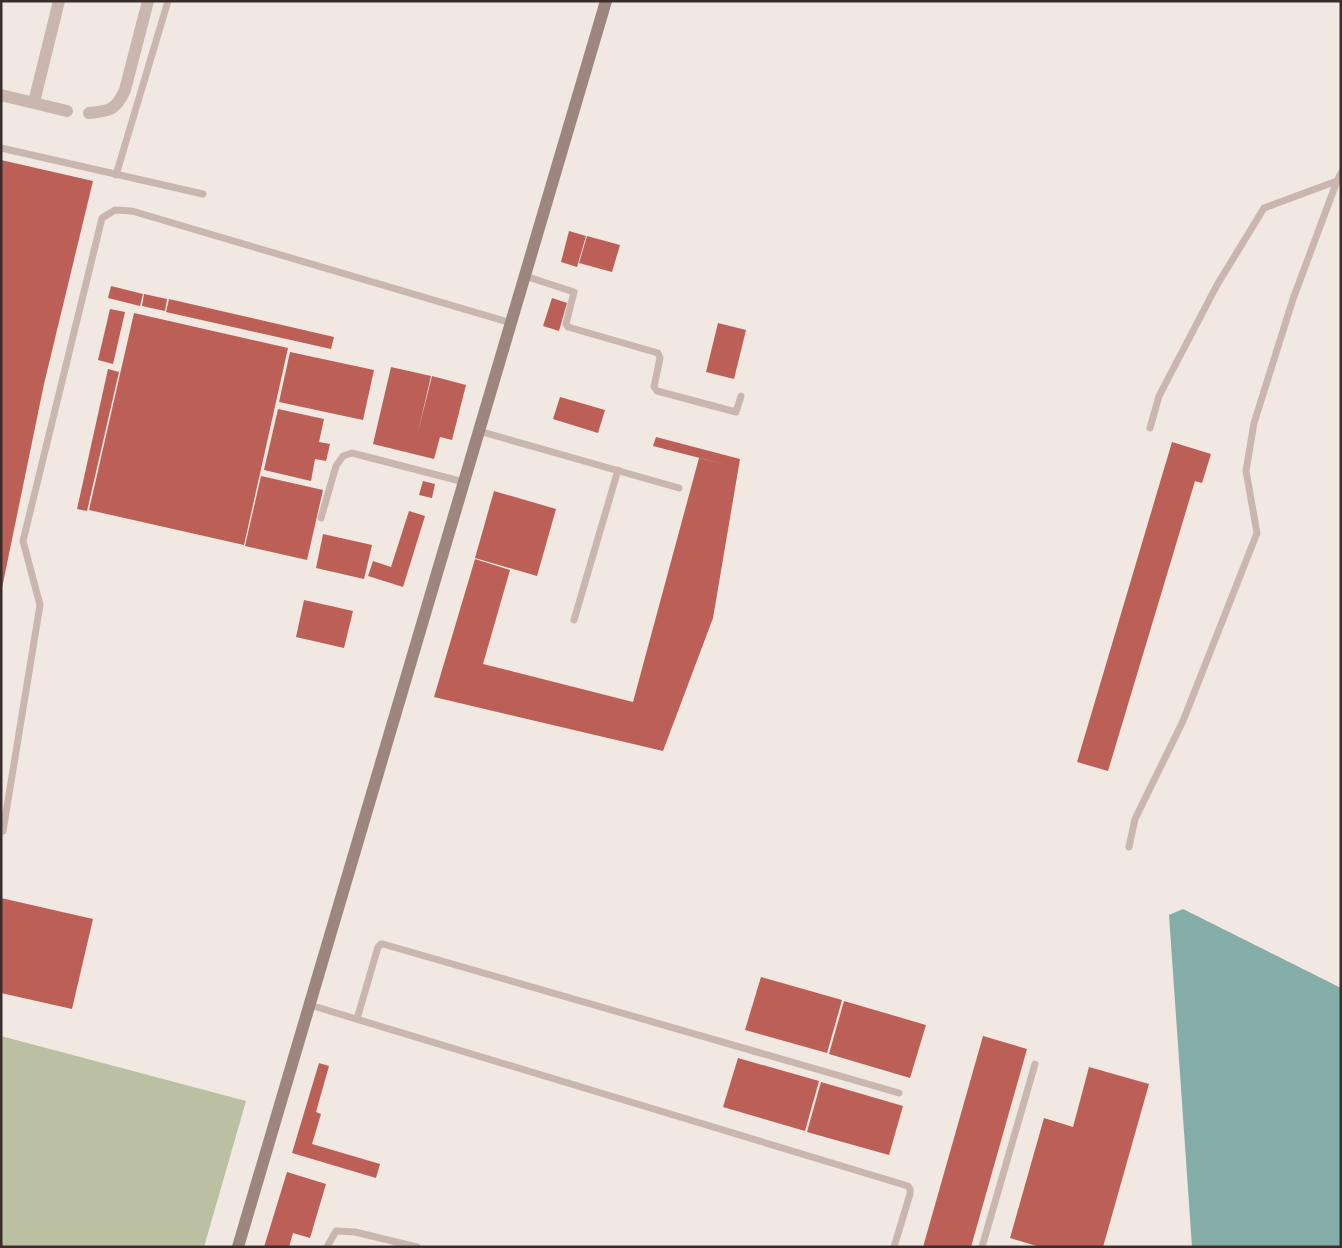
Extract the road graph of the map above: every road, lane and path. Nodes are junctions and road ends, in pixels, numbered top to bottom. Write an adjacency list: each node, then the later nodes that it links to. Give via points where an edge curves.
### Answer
1 (58, 1): 6 (street)
2 (148, 1): 8 (street, via 120,102 108,112)
3 (168, 1): 11 (lane)
4 (606, 1): 14 (street)
5 (1, 95): 6 (street)
6 (34, 102): 7 (street)
7 (67, 111)
8 (89, 113)
9 (1, 148): 11 (lane)
10 (1341, 173): 12 (lane)
11 (116, 174): 13 (lane)
12 (1337, 181): 17 (lane, via 1264,208 1217,285 1159,396); 25 (lane, via 1294,299 1254,424 1246,471 1257,533 1183,721 1135,819)
13 (203, 194)
14 (525, 276): 15 (street); 16 (lane, via 574,292 568,327 658,353 660,358 654,387 657,391 736,412)
15 (511, 323): 18 (street); 24 (lane, via 132,211 115,210 102,218 23,541 40,605)
16 (741, 396)
17 (1150, 428)
18 (479, 432): 19 (lane); 20 (street)
19 (618, 470): 21 (lane); 23 (lane)
20 (464, 482): 22 (lane, via 352,453 344,456 336,466); 26 (street)
21 (679, 488)
22 (321, 518)
23 (574, 620)
24 (3, 831)
25 (1129, 847)
26 (310, 1005): 27 (lane); 30 (street)
27 (357, 1019): 29 (lane, via 378,947 383,944); 33 (lane, via 908,1186 910,1194)
28 (1035, 1064): 34 (lane)
29 (899, 1093)
30 (238, 1247)
31 (327, 1247): 32 (lane, via 336,1231 355,1232)
32 (417, 1247)
33 (894, 1247)
34 (982, 1247)

